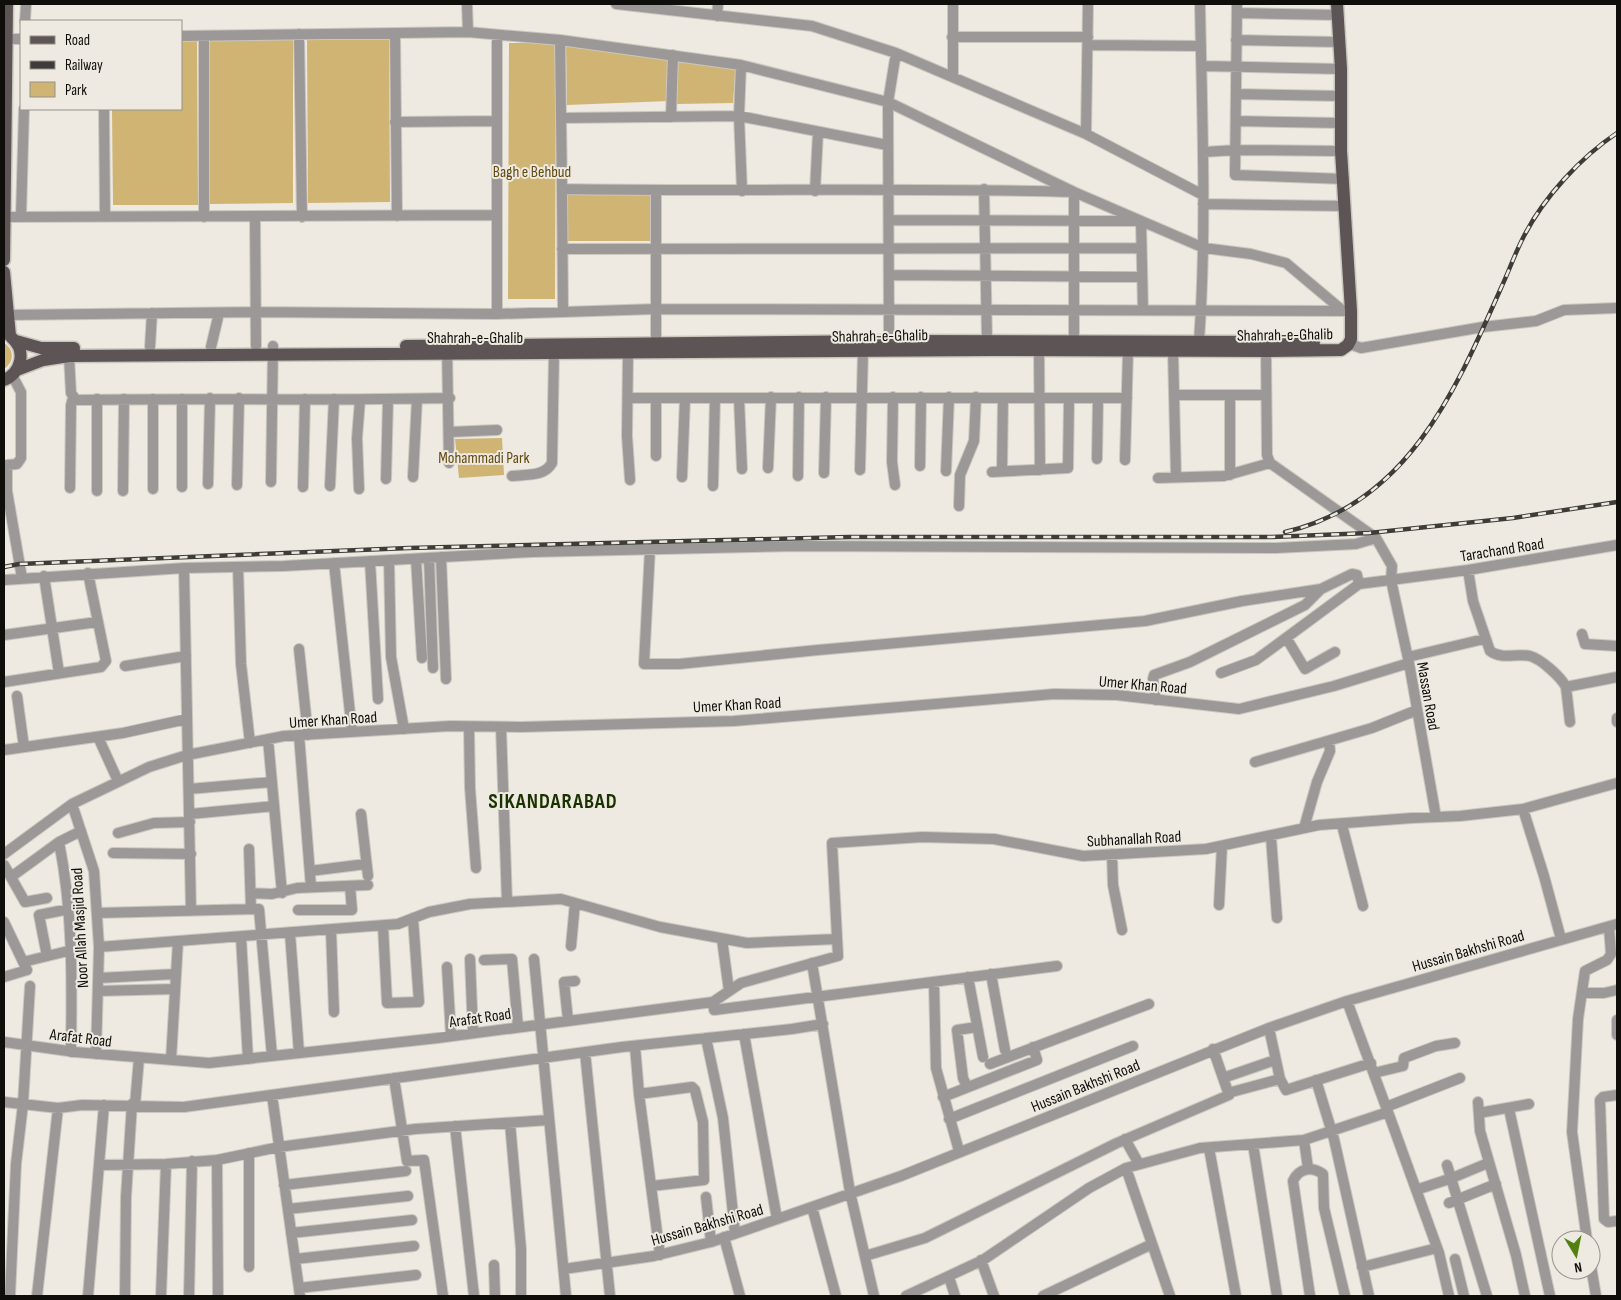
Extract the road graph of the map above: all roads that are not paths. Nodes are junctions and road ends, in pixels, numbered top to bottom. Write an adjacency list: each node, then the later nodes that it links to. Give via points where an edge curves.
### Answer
1 (7, 4): 20 (main road)
2 (26, 4): 12 (street)
3 (467, 4): 13 (street)
4 (616, 4): 11 (street)
5 (718, 4): 11 (street)
6 (952, 4): 19 (street)
7 (1088, 4): 24 (street)
8 (1200, 4): 26 (street)
9 (1237, 8): 10 (street); 23 (street)
10 (1337, 10): 25 (main road)
11 (718, 16): 27 (street, via 812,26)
12 (25, 20)
13 (468, 32): 14 (street); 16 (street)
14 (395, 33): 15 (street); 43 (street)
15 (300, 34): 18 (street); 69 (street)
16 (498, 35): 22 (street); 42 (street)
17 (182, 36): 18 (street)
18 (204, 36): 67 (street)
19 (952, 37): 24 (street); 33 (street)
20 (5, 39): 21 (street); 64 (main road)
21 (20, 39)
22 (560, 40): 28 (street); 41 (street)
23 (1236, 40): 25 (street); 31 (street)
24 (1088, 41): 26 (street); 47 (street)
25 (1339, 42): 32 (main road)
26 (1201, 46): 30 (street)
27 (896, 54): 33 (street); 36 (street)
28 (673, 56): 29 (street); 40 (street)
29 (741, 64): 36 (street); 39 (street)
30 (1203, 66): 31 (street); 51 (street)
31 (1236, 66): 32 (street); 34 (street)
32 (1341, 68): 35 (main road)
33 (952, 78): 47 (street)
34 (1236, 94): 35 (street); 44 (street)
35 (1342, 96): 45 (main road)
36 (888, 102): 48 (street); 59 (street)
37 (24, 110): 65 (street)
38 (104, 110): 66 (street)
39 (738, 116): 40 (street); 46 (street); 57 (street)
40 (672, 117): 41 (street)
41 (561, 118): 53 (street)
42 (496, 121): 43 (street); 62 (street)
43 (395, 122): 63 (street)
44 (1236, 122): 45 (street); 49 (street)
45 (1341, 123): 50 (main road)
46 (818, 132): 48 (street); 58 (street)
47 (1086, 134): 60 (street)
48 (887, 145): 54 (street)
49 (1236, 150): 50 (street); 51 (street); 52 (street, via 1235,174)
50 (1342, 151): 52 (main road)
51 (1204, 152): 60 (street)
52 (1344, 179): 61 (main road)
53 (562, 189): 56 (street); 79 (street)
54 (888, 189): 55 (street); 58 (street); 70 (street)
55 (984, 189): 59 (street); 71 (street)
56 (656, 191): 57 (street); 80 (street)
57 (742, 191): 58 (street)
58 (815, 191)
59 (1074, 192): 72 (street); 73 (street)
60 (1203, 199): 61 (street); 78 (street)
61 (1344, 206): 92 (main road)
62 (497, 215): 63 (street); 99 (street)
63 (397, 216): 69 (street)
64 (5, 217): 65 (street); 81 (main road)
65 (21, 217): 66 (street)
66 (105, 217): 67 (street)
67 (204, 217): 68 (street)
68 (255, 217): 69 (street); 95 (street)
69 (302, 217)
70 (889, 220): 71 (street); 74 (street)
71 (986, 220): 72 (street); 75 (street)
72 (1074, 220): 73 (street); 76 (street)
73 (1141, 221): 77 (street); 78 (street)
74 (889, 248): 75 (street); 80 (street); 83 (street)
75 (986, 248): 76 (street); 85 (street)
76 (1074, 248): 77 (street); 84 (street)
77 (1142, 248): 86 (street)
78 (1204, 248): 92 (street, via 1252,254 1286,263); 94 (street)
79 (562, 249): 80 (street); 96 (street)
80 (657, 250): 88 (street)
81 (4, 260)
82 (4, 272): 100 (main road)
83 (889, 275): 85 (street); 93 (street)
84 (1074, 276): 85 (street); 86 (street); 90 (street)
85 (986, 277): 89 (street)
86 (1142, 277): 91 (street)
87 (1617, 308): 107 (street, via 1564,310 1536,321 1361,348)
88 (656, 309): 93 (street); 96 (street); 106 (street)
89 (986, 310): 90 (street); 93 (street); 102 (street)
90 (1074, 310): 91 (street); 103 (street)
91 (1143, 310): 94 (street)
92 (1346, 310): 94 (street); 107 (main road)
93 (888, 311): 104 (street)
94 (1201, 311): 105 (street)
95 (256, 312): 98 (street); 99 (street); 108 (street)
96 (563, 312): 99 (street)
97 (152, 313): 98 (street); 100 (street); 109 (street)
98 (219, 313): 110 (street)
99 (497, 314)
100 (8, 315): 101 (main road)
101 (10, 337): 120 (main road); 121 (main road, via 20,350 21,360)
102 (987, 340): 103 (main road, Shahrah-e-Ghalib); 104 (main road, Shahrah-e-Ghalib)
103 (1074, 340): 105 (main road, Shahrah-e-Ghalib)
104 (889, 341): 106 (main road, Shahrah-e-Ghalib)
105 (1199, 341): 107 (main road, Shahrah-e-Ghalib)
106 (656, 343): 111 (main road, Shahrah-e-Ghalib)
107 (1349, 345): 117 (main road, Shahrah-e-Ghalib, via 1341,350)
108 (256, 346): 110 (main road, Shahrah-e-Ghalib); 112 (main road, Shahrah-e-Ghalib)
109 (150, 347): 110 (main road, Shahrah-e-Ghalib); 120 (main road, Shahrah-e-Ghalib)
110 (212, 347)
111 (447, 349): 112 (main road, Shahrah-e-Ghalib); 118 (main road, Shahrah-e-Ghalib); 136 (street)
112 (273, 350): 120 (main road, Shahrah-e-Ghalib); 135 (street)
113 (1039, 350): 114 (main road, Shahrah-e-Ghalib); 115 (main road, Shahrah-e-Ghalib); 144 (street)
114 (863, 351): 119 (main road, Shahrah-e-Ghalib); 127 (street)
115 (1128, 351): 116 (main road, Shahrah-e-Ghalib); 147 (street)
116 (1173, 351): 117 (main road, Shahrah-e-Ghalib); 122 (street)
117 (1266, 351): 124 (street)
118 (554, 353): 119 (main road, Shahrah-e-Ghalib); 172 (street, via 552,463 538,474)
119 (628, 353): 137 (street)
120 (67, 354): 121 (main road); 132 (street)
121 (11, 375): 191 (street, via 21,392 21,458 20,462 7,465)
122 (1174, 395): 123 (street); 176 (street)
123 (1230, 395): 124 (street); 171 (street)
124 (1266, 395): 163 (street, via 1267,455)
125 (799, 397): 126 (street); 142 (street); 173 (street)
126 (826, 397): 127 (street); 170 (street)
127 (862, 397): 128 (street); 167 (street)
128 (893, 397): 129 (street); 183 (street)
129 (921, 397): 130 (street); 164 (street)
130 (949, 397): 131 (street); 169 (street)
131 (976, 397): 143 (street); 194 (street, via 974,441 960,475)
132 (73, 398): 148 (street); 188 (street)
133 (210, 398): 134 (street); 151 (street); 181 (street)
134 (238, 398): 135 (street); 182 (street)
135 (274, 398): 152 (street); 180 (street)
136 (450, 398): 155 (street); 158 (street)
137 (628, 398): 138 (street); 179 (street)
138 (656, 398): 139 (street); 159 (street)
139 (685, 398): 140 (street); 175 (street)
140 (715, 398): 141 (street); 185 (street)
141 (739, 398): 142 (street); 166 (street)
142 (771, 398): 165 (street)
143 (1003, 398): 144 (street); 168 (street, via 997,472)
144 (1039, 398): 145 (street); 168 (street)
145 (1068, 398): 146 (street); 168 (street, via 1069,467)
146 (1098, 398): 147 (street); 160 (street)
147 (1127, 398): 161 (street)
148 (97, 399): 149 (street); 192 (street)
149 (124, 399): 150 (street); 193 (street)
150 (153, 399): 151 (street); 189 (street)
151 (182, 399): 186 (street)
152 (305, 399): 153 (street); 187 (street)
153 (334, 399): 156 (street); 184 (street)
154 (388, 399): 155 (street); 156 (street); 178 (street)
155 (417, 399): 174 (street)
156 (360, 400): 190 (street, via 356,438)
157 (497, 430): 158 (street)
158 (450, 432): 162 (street)
159 (656, 456)
160 (1097, 459)
161 (1125, 460)
162 (449, 463)
163 (1270, 463): 171 (street); 195 (street)
164 (920, 466)
165 (768, 468)
166 (742, 469)
167 (860, 470)
168 (1040, 470)
169 (946, 471)
170 (824, 473)
171 (1230, 475): 176 (street)
172 (512, 476)
173 (798, 476)
174 (413, 477)
175 (682, 477)
176 (1176, 477): 177 (street)
177 (1158, 478)
178 (386, 479)
179 (630, 480)
180 (271, 482)
181 (208, 484)
182 (237, 485)
183 (895, 485)
184 (330, 486)
185 (713, 486)
186 (182, 487)
187 (303, 487)
188 (70, 488)
189 (153, 489)
190 (359, 489)
191 (6, 491): 209 (street)
192 (97, 491)
193 (123, 491)
194 (959, 506)
195 (1376, 538): 197 (street, via 1356,544 1276,548 798,546); 211 (street, Massan Road, via 1392,566)
196 (1617, 546): 206 (street, Tarachand Road)
197 (650, 549): 198 (street); 213 (street, via 644,664 679,664 1145,621)
198 (442, 557): 200 (street); 231 (street)
199 (416, 558): 200 (street); 201 (street); 224 (street)
200 (428, 558): 227 (street)
201 (389, 560): 202 (street); 244 (street, via 391,657)
202 (370, 561): 203 (street); 235 (street)
203 (334, 563): 204 (street); 245 (street)
204 (238, 567): 205 (street); 250 (street, via 242,664)
205 (184, 568): 207 (street); 223 (street)
206 (1468, 570): 211 (street, Tarachand Road); 219 (street)
207 (88, 573): 208 (street); 214 (street)
208 (44, 576): 209 (street); 215 (street)
209 (22, 578): 210 (street)
210 (4, 580)
211 (1391, 580): 212 (street, Tarachand Road); 225 (street, Massan Road)
212 (1359, 584): 213 (street, via 1357,575 1352,574); 218 (street)
213 (1320, 589): 236 (street, via 1305,605 1190,662 1154,675)
214 (97, 622): 215 (street); 228 (street, via 105,665)
215 (52, 629): 217 (street); 228 (street)
216 (1582, 634): 220 (street, via 1585,644)
217 (4, 635)
218 (1287, 639): 222 (street, via 1305,669); 229 (street, via 1256,660)
219 (1484, 639): 225 (street, Umer Khan Road); 233 (street, via 1494,654 1532,657 1562,678)
220 (1617, 648)
221 (298, 649): 246 (street)
222 (1335, 652)
223 (186, 656): 226 (street); 239 (street)
224 (422, 658)
225 (1408, 660): 236 (street, Umer Khan Road, via 1334,686 1239,709); 237 (street, Massan Road)
226 (125, 666)
227 (432, 668)
228 (59, 673): 232 (street)
229 (1221, 673)
230 (1617, 677): 233 (street)
231 (446, 679)
232 (4, 682)
233 (1566, 687): 240 (street)
234 (18, 696): 251 (street)
235 (378, 699)
236 (1156, 700): 243 (street, Umer Khan Road, via 1117,695 1054,694 734,721)
237 (1416, 710): 249 (street); 263 (street, Massan Road)
238 (1617, 718): 241 (street)
239 (187, 719): 247 (street); 253 (street)
240 (1570, 722)
241 (1617, 722)
242 (469, 726): 243 (street, Umer Khan Road); 244 (street, Umer Khan Road); 280 (street)
243 (501, 727): 287 (street)
244 (404, 729): 245 (street, Umer Khan Road)
245 (352, 732): 246 (street, Umer Khan Road)
246 (304, 735): 248 (street, Umer Khan Road); 281 (street)
247 (98, 737): 251 (street); 255 (street)
248 (268, 739): 250 (street, Umer Khan Road); 256 (street)
249 (1329, 741): 254 (street); 266 (street, via 1330,751)
250 (250, 743): 253 (street, Umer Khan Road)
251 (24, 747): 252 (street)
252 (4, 750)
253 (187, 755): 255 (street, Umer Khan Road, via 149,767); 258 (street)
254 (1255, 762)
255 (118, 782): 259 (street, Umer Khan Road)
256 (272, 782): 258 (street); 260 (street)
257 (1617, 783): 261 (street, Subhanallah Road)
258 (188, 789): 264 (street)
259 (72, 804): 267 (street, Noor Allah Masjid Road); 274 (street, Umer Khan Road)
260 (274, 806): 264 (street); 286 (street)
261 (1523, 809): 263 (street, Subhanallah Road); 309 (street)
262 (361, 814): 278 (street)
263 (1436, 817): 265 (street, Subhanallah Road)
264 (190, 818): 268 (street); 276 (street)
265 (1342, 825): 266 (street, Subhanallah Road); 290 (street)
266 (1304, 828): 269 (street, Subhanallah Road)
267 (81, 831): 270 (street); 295 (street, Noor Allah Masjid Road, via 94,871)
268 (118, 833)
269 (1270, 837): 272 (street, Subhanallah Road); 298 (street)
270 (59, 842): 282 (street); 291 (street)
271 (832, 843): 277 (street, Subhanallah Road, via 922,837 994,838 1083,856); 307 (street, Arafat Road)
272 (1222, 846): 277 (street, Subhanallah Road); 289 (street)
273 (249, 849): 285 (street)
274 (4, 852)
275 (113, 853): 276 (street)
276 (191, 854): 294 (street)
277 (1112, 854): 303 (street, via 1113,885)
278 (366, 864): 281 (street); 283 (street, via 368,881)
279 (4, 865): 282 (street)
280 (476, 868)
281 (310, 871): 284 (street)
282 (11, 877): 296 (street, via 25,902 44,898)
283 (350, 886): 284 (street); 293 (street, via 352,910)
284 (312, 887): 286 (street)
285 (251, 893): 286 (street); 292 (street)
286 (282, 893)
287 (507, 902): 288 (street, via 561,899); 297 (street, via 470,904)
288 (575, 903): 308 (street, via 660,927); 311 (street)
289 (1219, 905)
290 (1363, 906)
291 (69, 909): 296 (street); 313 (street)
292 (252, 909): 294 (street); 305 (street, via 259,909)
293 (298, 910)
294 (191, 911): 295 (street)
295 (97, 913): 312 (street, Noor Allah Masjid Road)
296 (43, 914): 314 (street, via 39,915)
297 (414, 918): 301 (street); 301 (street, via 419,1002 387,1003)
298 (1277, 918)
299 (4, 922): 318 (street)
300 (1613, 925): 309 (street, Hussain Bakhshi Road); 334 (street, via 1611,954 1607,960 1585,971)
301 (383, 926): 302 (street)
302 (331, 930): 304 (street); 339 (street)
303 (1122, 930)
304 (290, 933): 305 (street); 362 (street)
305 (261, 935): 306 (street); 364 (street)
306 (241, 937): 310 (street); 367 (street)
307 (837, 938): 308 (street, via 747,943); 319 (street, Arafat Road, via 838,956)
308 (722, 939): 333 (street)
309 (1561, 939): 336 (street, Hussain Bakhshi Road)
310 (178, 941): 312 (street); 322 (street)
311 (571, 946)
312 (99, 947): 326 (street, Noor Allah Masjid Road)
313 (72, 950): 314 (street); 360 (street)
314 (47, 956): 318 (street)
315 (470, 959): 347 (street)
316 (534, 959): 342 (street)
317 (484, 960): 344 (street, via 512,959)
318 (23, 962): 324 (street, via 27,970)
319 (812, 963): 333 (street, Arafat Road, via 741,983); 335 (street)
320 (1057, 966): 323 (street)
321 (447, 967): 350 (street)
322 (176, 974): 326 (street); 330 (street)
323 (991, 974): 325 (street); 359 (street)
324 (4, 977)
325 (968, 977): 328 (street); 345 (street)
326 (98, 978): 332 (street, Noor Allah Masjid Road)
327 (575, 981): 340 (street, via 564,982)
328 (934, 982): 335 (street); 381 (street, via 936,1068)
329 (30, 986): 354 (street)
330 (175, 989): 332 (street); 368 (street)
331 (1617, 990): 334 (street)
332 (98, 991): 363 (street, Noor Allah Masjid Road)
333 (729, 992): 337 (street, Arafat Road)
334 (1582, 993): 431 (street, via 1572,1138)
335 (818, 996): 337 (street, via 714,1010); 343 (street)
336 (1347, 1001): 346 (street, Hussain Bakhshi Road); 370 (street)
337 (713, 1002): 340 (street, Arafat Road)
338 (1149, 1004): 357 (street)
339 (334, 1012)
340 (568, 1020): 342 (street, Arafat Road)
341 (1617, 1020): 349 (street)
342 (541, 1024): 344 (street, Arafat Road); 366 (street)
343 (823, 1024): 348 (street); 421 (street)
344 (518, 1027): 347 (street, Arafat Road)
345 (977, 1027): 357 (street, via 986,1060); 376 (street, via 956,1030)
346 (1269, 1028): 358 (street, Hussain Bakhshi Road); 369 (street)
347 (473, 1033): 350 (street, Arafat Road)
348 (744, 1034): 351 (street); 428 (street)
349 (1617, 1035)
350 (451, 1036): 362 (street, Arafat Road)
351 (706, 1038): 355 (street); 432 (street, via 723,1118)
352 (4, 1042): 354 (street, Arafat Road)
353 (1455, 1042): 370 (street, via 1404,1058 1403,1066)
354 (26, 1045): 360 (street, Arafat Road); 384 (street)
355 (635, 1046): 361 (street); 379 (street)
356 (1133, 1046): 392 (street)
357 (1033, 1047): 376 (street, via 1037,1060)
358 (1213, 1049): 372 (street); 403 (street, Hussain Bakhshi Road)
359 (1005, 1050)
360 (71, 1052): 363 (street, Arafat Road)
361 (585, 1052): 366 (street); 446 (street)
362 (299, 1053): 364 (street, Arafat Road)
363 (96, 1054): 365 (street, Arafat Road)
364 (272, 1056): 367 (street, Arafat Road)
365 (139, 1058): 368 (street, Arafat Road); 387 (street)
366 (544, 1058): 371 (street); 393 (street)
367 (248, 1059): 368 (street, Arafat Road, via 209,1063)
368 (171, 1060)
369 (1275, 1060): 372 (street); 374 (street)
370 (1372, 1068): 375 (street); 390 (street)
371 (394, 1078): 378 (street); 396 (street)
372 (1223, 1078): 377 (street)
373 (1460, 1078): 390 (street)
374 (1280, 1079): 375 (street, via 1287,1090); 377 (street)
375 (1316, 1080): 397 (street)
376 (967, 1087): 381 (street)
377 (1228, 1093): 398 (street)
378 (272, 1094): 387 (street, via 184,1107); 401 (street)
379 (639, 1094): 419 (street); 419 (street, via 692,1087 703,1122 704,1180)
380 (1617, 1095): 430 (street, via 1600,1100 1604,1220)
381 (943, 1096): 392 (street)
382 (4, 1102): 384 (street)
383 (1478, 1102): 391 (street)
384 (23, 1104): 388 (street); 455 (street, via 16,1164)
385 (1529, 1104): 389 (street)
386 (104, 1105): 387 (street); 388 (street); 411 (street)
387 (133, 1105): 408 (street)
388 (58, 1108): 456 (street)
389 (1509, 1109): 391 (street); 485 (street)
390 (1387, 1110): 397 (street); 420 (street)
391 (1479, 1113): 407 (street)
392 (949, 1119): 403 (street)
393 (549, 1120): 394 (street); 450 (street)
394 (510, 1123): 395 (street); 465 (street, via 521,1249)
395 (455, 1126): 396 (street); 463 (street)
396 (403, 1131): 401 (street); 462 (street, via 407,1162 424,1160)
397 (1332, 1131): 399 (street); 449 (street)
398 (1125, 1139): 410 (street); 441 (street, via 925,1238)
399 (1304, 1140): 400 (street); 414 (street)
400 (1254, 1144): 402 (street); 477 (street)
401 (279, 1147): 404 (street); 418 (street)
402 (1209, 1148): 410 (street); 476 (street)
403 (959, 1151): 421 (street, Hussain Bakhshi Road, via 901,1176)
404 (248, 1153): 405 (street); 448 (street)
405 (217, 1160): 406 (street); 461 (street)
406 (192, 1161): 409 (street); 460 (street)
407 (1488, 1163): 416 (street); 417 (street)
408 (129, 1164): 409 (street); 411 (street); 458 (street)
409 (166, 1164): 459 (street)
410 (1139, 1164): 413 (street)
411 (100, 1165): 457 (street)
412 (1447, 1165): 416 (street)
413 (1126, 1168): 436 (street); 444 (street, via 1089,1188)
414 (1308, 1168): 478 (street, via 1299,1172 1293,1181); 479 (street, via 1322,1174 1324,1208)
415 (406, 1171): 418 (street)
416 (1452, 1178): 420 (street); 424 (street)
417 (1496, 1184): 424 (street); 484 (street)
418 (284, 1185): 427 (street)
419 (652, 1186): 440 (street)
420 (1416, 1190): 438 (street)
421 (850, 1192): 426 (street, Hussain Bakhshi Road); 441 (street)
422 (408, 1196): 427 (street)
423 (706, 1197): 435 (street)
424 (1459, 1199): 425 (street); 439 (street)
425 (1449, 1202)
426 (812, 1207): 428 (street, Hussain Bakhshi Road); 469 (street)
427 (288, 1209): 433 (street)
428 (777, 1219): 432 (street, Hussain Bakhshi Road)
429 (412, 1220): 433 (street)
430 (1617, 1221)
431 (1586, 1230)
432 (735, 1233): 434 (street, Hussain Bakhshi Road)
433 (291, 1234): 442 (street)
434 (724, 1237): 435 (street, Hussain Bakhshi Road); 468 (street)
435 (711, 1242): 440 (street, Hussain Bakhshi Road)
436 (1152, 1244): 474 (street); 475 (street)
437 (414, 1246): 442 (street)
438 (1437, 1248): 445 (street); 449 (street)
439 (1473, 1252): 443 (street); 483 (street)
440 (660, 1255): 446 (street, Hussain Bakhshi Road)
441 (865, 1256): 470 (street)
442 (295, 1259): 454 (street)
443 (1455, 1259): 445 (street); 482 (street)
444 (981, 1260): 452 (street); 473 (street)
445 (1441, 1262): 481 (street)
446 (607, 1263): 450 (street, Hussain Bakhshi Road); 467 (street)
447 (494, 1265): 464 (street)
448 (248, 1266)
449 (1362, 1267): 480 (street)
450 (564, 1269): 466 (street)
451 (416, 1275): 454 (street)
452 (948, 1277): 471 (street); 472 (street)
453 (1593, 1280): 486 (street)
454 (300, 1292)
455 (10, 1296)
456 (36, 1296)
457 (88, 1296)
458 (125, 1296)
459 (161, 1296)
460 (189, 1296)
461 (218, 1296)
462 (443, 1296)
463 (474, 1296)
464 (495, 1296)
465 (520, 1296)
466 (566, 1296)
467 (610, 1296)
468 (740, 1296)
469 (836, 1296)
470 (874, 1296)
471 (906, 1296)
472 (955, 1296)
473 (994, 1296)
474 (1043, 1296)
475 (1170, 1296)
476 (1236, 1296)
477 (1277, 1296)
478 (1310, 1296)
479 (1345, 1296)
480 (1368, 1296)
481 (1449, 1296)
482 (1464, 1296)
483 (1487, 1296)
484 (1525, 1296)
485 (1550, 1296)
486 (1596, 1296)

